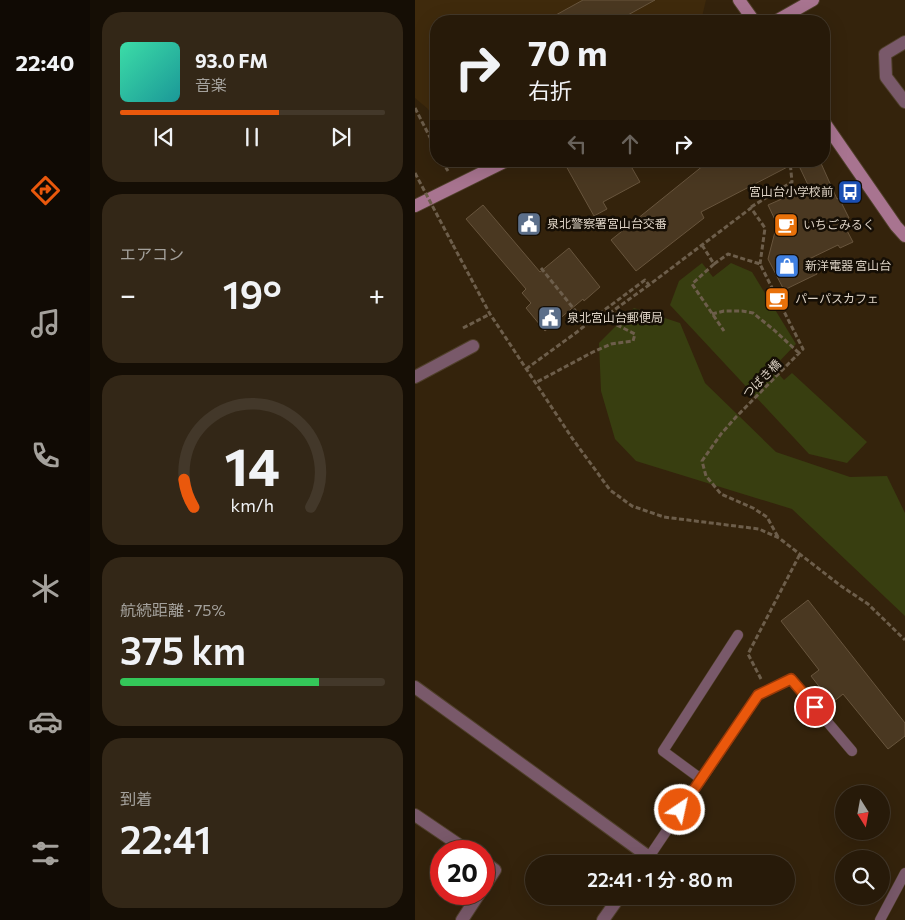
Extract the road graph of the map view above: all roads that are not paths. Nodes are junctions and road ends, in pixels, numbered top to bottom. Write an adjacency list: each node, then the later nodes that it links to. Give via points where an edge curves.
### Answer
1 (739, 0): 3 (street)
2 (813, 0): 4 (street)
3 (750, 15)
4 (787, 15)
5 (905, 42): 6 (street, via 885,54 886,77)
6 (905, 102)
7 (830, 131): 10 (street)
8 (494, 167): 9 (street)
9 (415, 206)
10 (905, 236)
11 (473, 346): 12 (street)
12 (415, 376)
13 (738, 636): 16 (lane, via 663,751)
14 (415, 687): 19 (street)
15 (852, 751): 16 (lane, via 791,679 758,695)
16 (701, 779): 20 (lane)
17 (415, 815): 18 (street)
18 (452, 840)
19 (639, 855)
20 (649, 855)
21 (905, 873): 26 (lane)
22 (472, 905): 24 (street)
23 (614, 905): 25 (street)
24 (462, 920)
25 (603, 920)
26 (879, 920)

